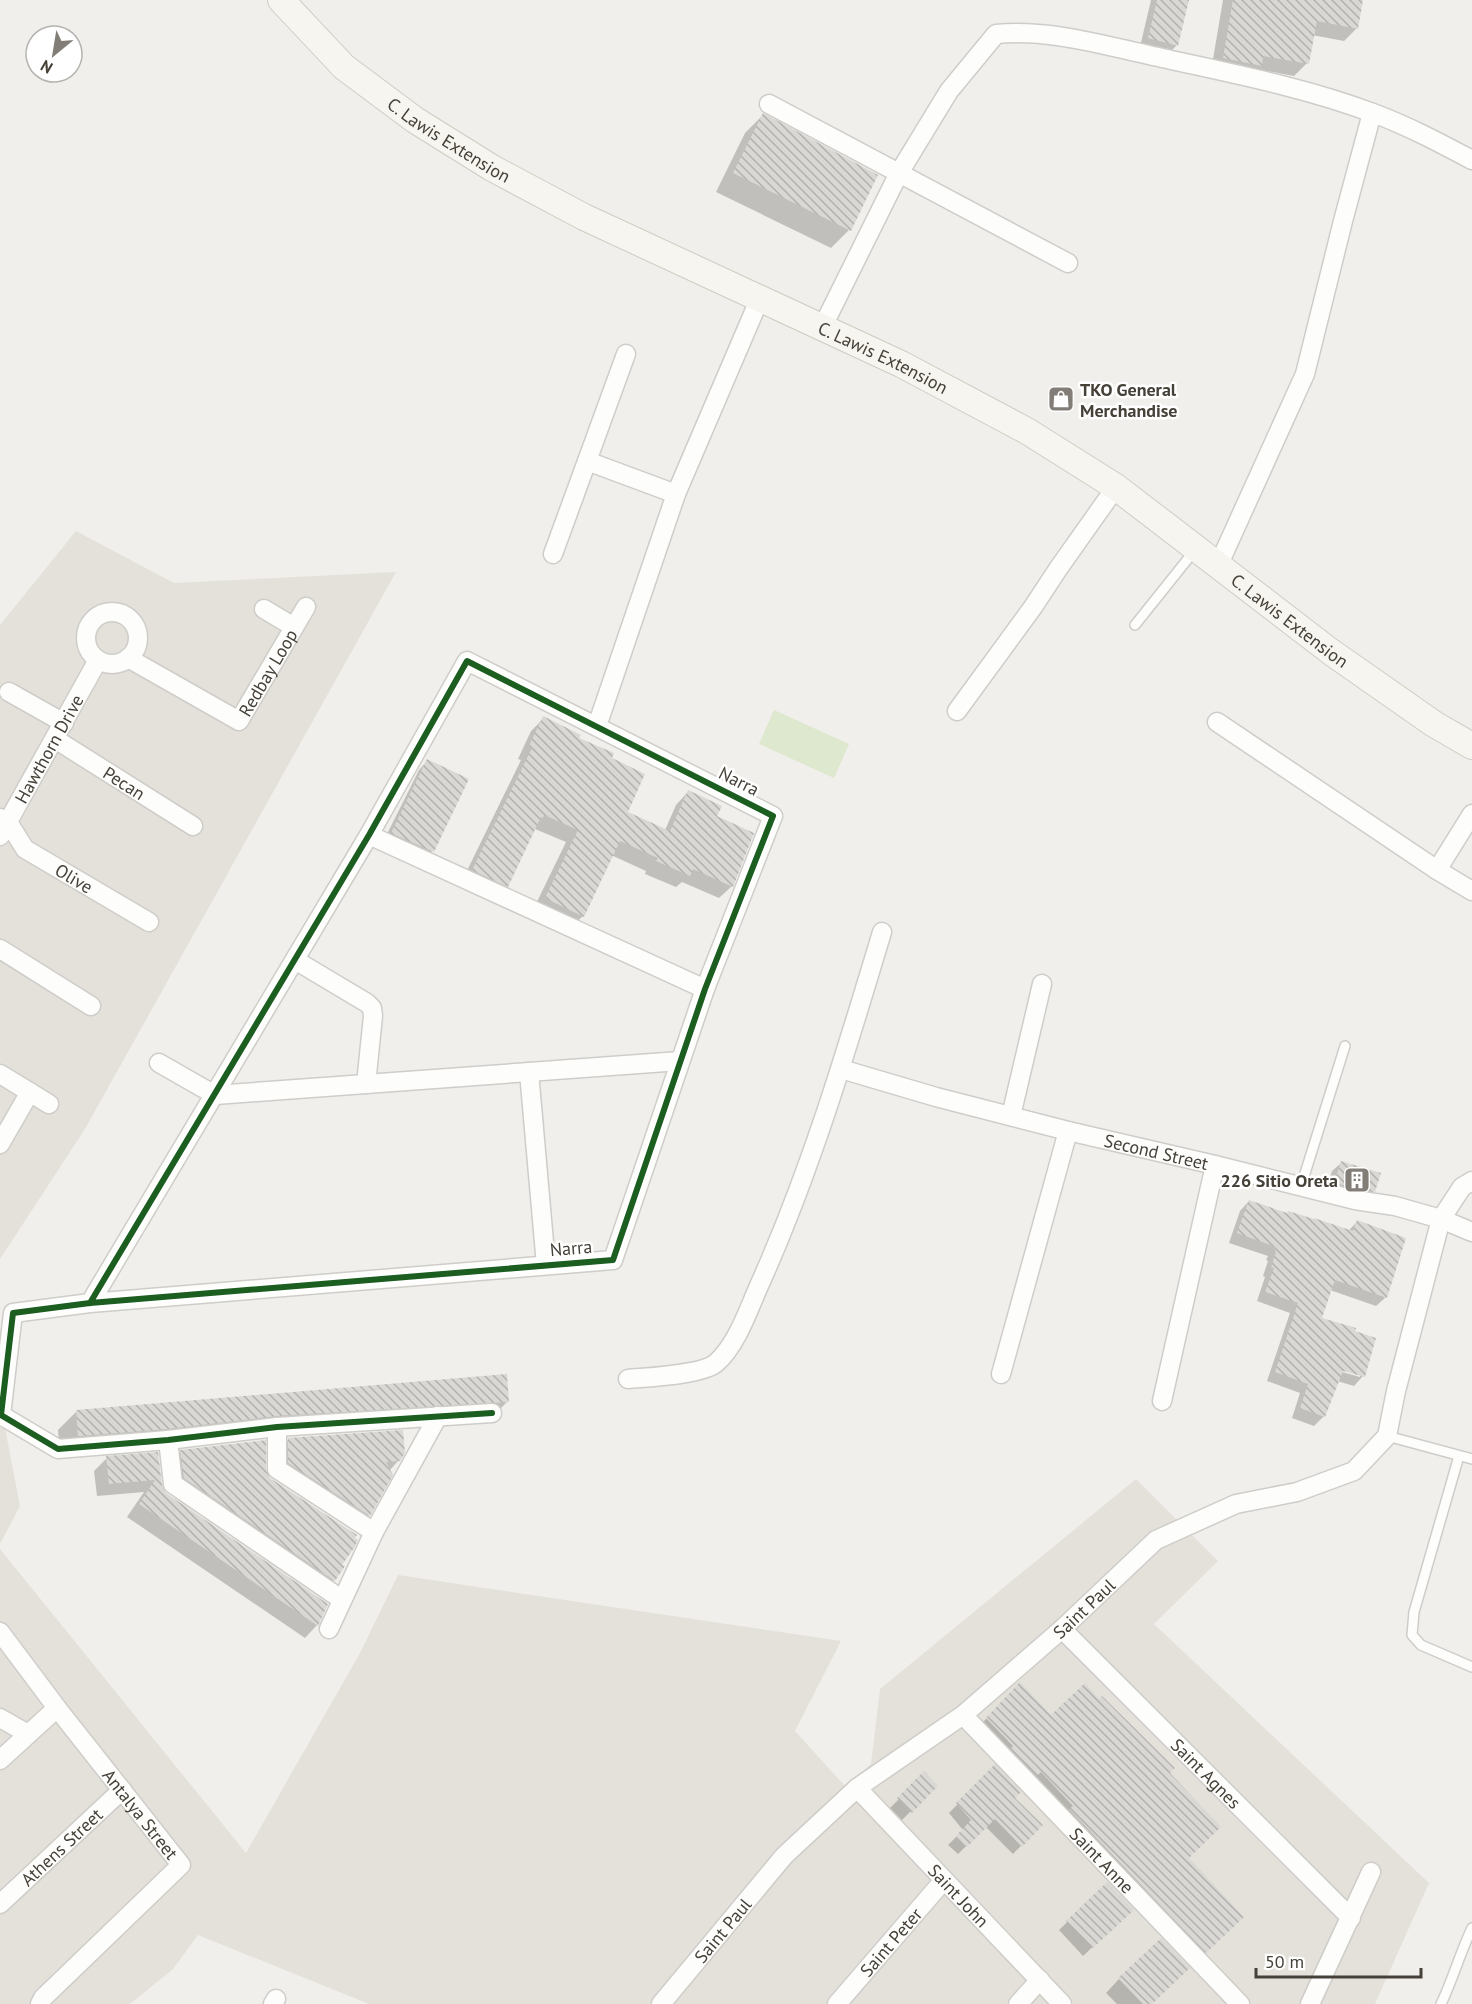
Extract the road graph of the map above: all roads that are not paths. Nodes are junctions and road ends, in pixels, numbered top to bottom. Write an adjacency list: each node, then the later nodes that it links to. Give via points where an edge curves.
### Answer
1 (281, 0): 7 (street, C. Lawis Extension, via 344,67 415,120 584,217)
2 (769, 104): 5 (street)
3 (1372, 113): 4 (street); 5 (street, via 1280,84 1072,38 1016,32 996,34 949,91); 15 (street, via 1305,374)
4 (1472, 160)
5 (899, 173): 6 (street); 8 (street)
6 (1068, 263)
7 (760, 298): 8 (street, C. Lawis Extension); 12 (street)
8 (823, 326): 11 (street, C. Lawis Extension, via 1027,431)
9 (626, 354): 10 (street)
10 (587, 461): 12 (street); 14 (street)
11 (1116, 487): 13 (street, C. Lawis Extension); 23 (street)
12 (676, 494): 25 (street)
13 (1196, 549): 15 (street, C. Lawis Extension); 18 (lane)
14 (553, 554)
15 (1218, 566): 27 (street, C. Lawis Extension, via 1331,652)
16 (306, 607): 19 (street, Redbay Loop)
17 (264, 609): 19 (street)
18 (1134, 625)
19 (294, 627): 20 (street, Redbay Loop, via 239,721)
20 (128, 658): 21 (street, via 108,664); 21 (street, via 135,651 137,631 125,615 115,612 96,617 89,624 86,644)
21 (98, 660): 26 (street, Hawthorn Drive)
22 (9, 692): 26 (street, Pecan)
23 (957, 711)
24 (1216, 722): 32 (street)
25 (597, 726): 31 (street, Narra, via 466,661); 39 (street, Narra, via 772,816)
26 (60, 731): 29 (street, Hawthorn Drive); 30 (street, Pecan)
27 (1472, 746)
28 (1472, 814): 32 (street)
29 (3, 825): 34 (street, Olive, via 25,849)
30 (193, 826)
31 (369, 835): 37 (street, Narra); 39 (street)
32 (1437, 870): 33 (street)
33 (1472, 891)
34 (149, 922)
35 (882, 932): 44 (street)
36 (0, 949): 40 (street)
37 (295, 960): 47 (street, via 372,1008); 49 (street, Narra)
38 (1042, 984): 51 (street)
39 (705, 989): 42 (street, Narra)
40 (91, 1006)
41 (1345, 1046): 56 (lane)
42 (680, 1061): 45 (street); 59 (street, Narra, via 613,1260)
43 (159, 1063): 49 (street)
44 (841, 1069): 51 (street, Second Street); 63 (street, via 772,1258 731,1345 714,1365 700,1371)
45 (529, 1072): 47 (street); 59 (street)
46 (0, 1074): 48 (street)
47 (366, 1084): 49 (street)
48 (30, 1092): 50 (street); 53 (street)
49 (215, 1095): 60 (street, Narra)
50 (49, 1104)
51 (1011, 1116): 52 (street, Second Street)
52 (1068, 1131): 54 (street, Second Street); 62 (street)
53 (0, 1144)
54 (1215, 1165): 56 (street, Second Street); 64 (street)
55 (1472, 1181): 57 (street, via 1462,1187)
56 (1301, 1186): 57 (street, Second Street)
57 (1441, 1220): 58 (street, Second Street); 68 (street)
58 (1472, 1232)
59 (546, 1265): 60 (street, Narra)
60 (90, 1303): 61 (street, via 13,1313)
61 (4, 1358): 69 (street, via 1,1415 58,1449)
62 (1001, 1374)
63 (628, 1379)
64 (1162, 1401)
65 (492, 1413): 66 (street)
66 (438, 1416): 67 (street); 72 (street)
67 (277, 1427): 69 (street); 72 (street, via 277,1468)
68 (1388, 1436): 70 (lane); 75 (street, Saint Paul, via 1354,1471 1297,1492 1236,1504 1156,1540)
69 (168, 1440): 73 (street, via 173,1484)
70 (1459, 1456): 71 (lane); 77 (lane, via 1414,1612 1412,1635 1421,1645)
71 (1472, 1459)
72 (374, 1532): 73 (street)
73 (341, 1599): 74 (street)
74 (329, 1629)
75 (1062, 1629): 79 (street, Saint Paul); 88 (street, Saint Agnes)
76 (0, 1632): 78 (street, Antalya Street)
77 (1472, 1667)
78 (57, 1708): 81 (street); 84 (street, Antalya Street)
79 (963, 1715): 83 (street, Saint Paul); 98 (street, Saint Anne)
80 (0, 1718): 81 (street)
81 (28, 1734): 82 (street)
82 (0, 1760)
83 (857, 1788): 86 (street, Saint John); 94 (street, Saint Paul, via 784,1856)
84 (122, 1790): 87 (street, Athens Street); 93 (street, Antalya Street, via 181,1865)
85 (1371, 1872): 88 (street)
86 (944, 1880): 92 (street, Saint John); 95 (street, Saint Peter)
87 (0, 1904)
88 (1351, 1918): 99 (street)
89 (1472, 1928): 90 (lane)
90 (1461, 1951): 91 (lane); 100 (lane)
91 (1472, 1955)
92 (1040, 1980): 96 (street); 97 (street, Saint John)
93 (40, 2004)
94 (661, 2004)
95 (837, 2004)
96 (1018, 2004)
97 (1062, 2004)
98 (1240, 2004)
99 (1310, 2004)
100 (1442, 2004)

